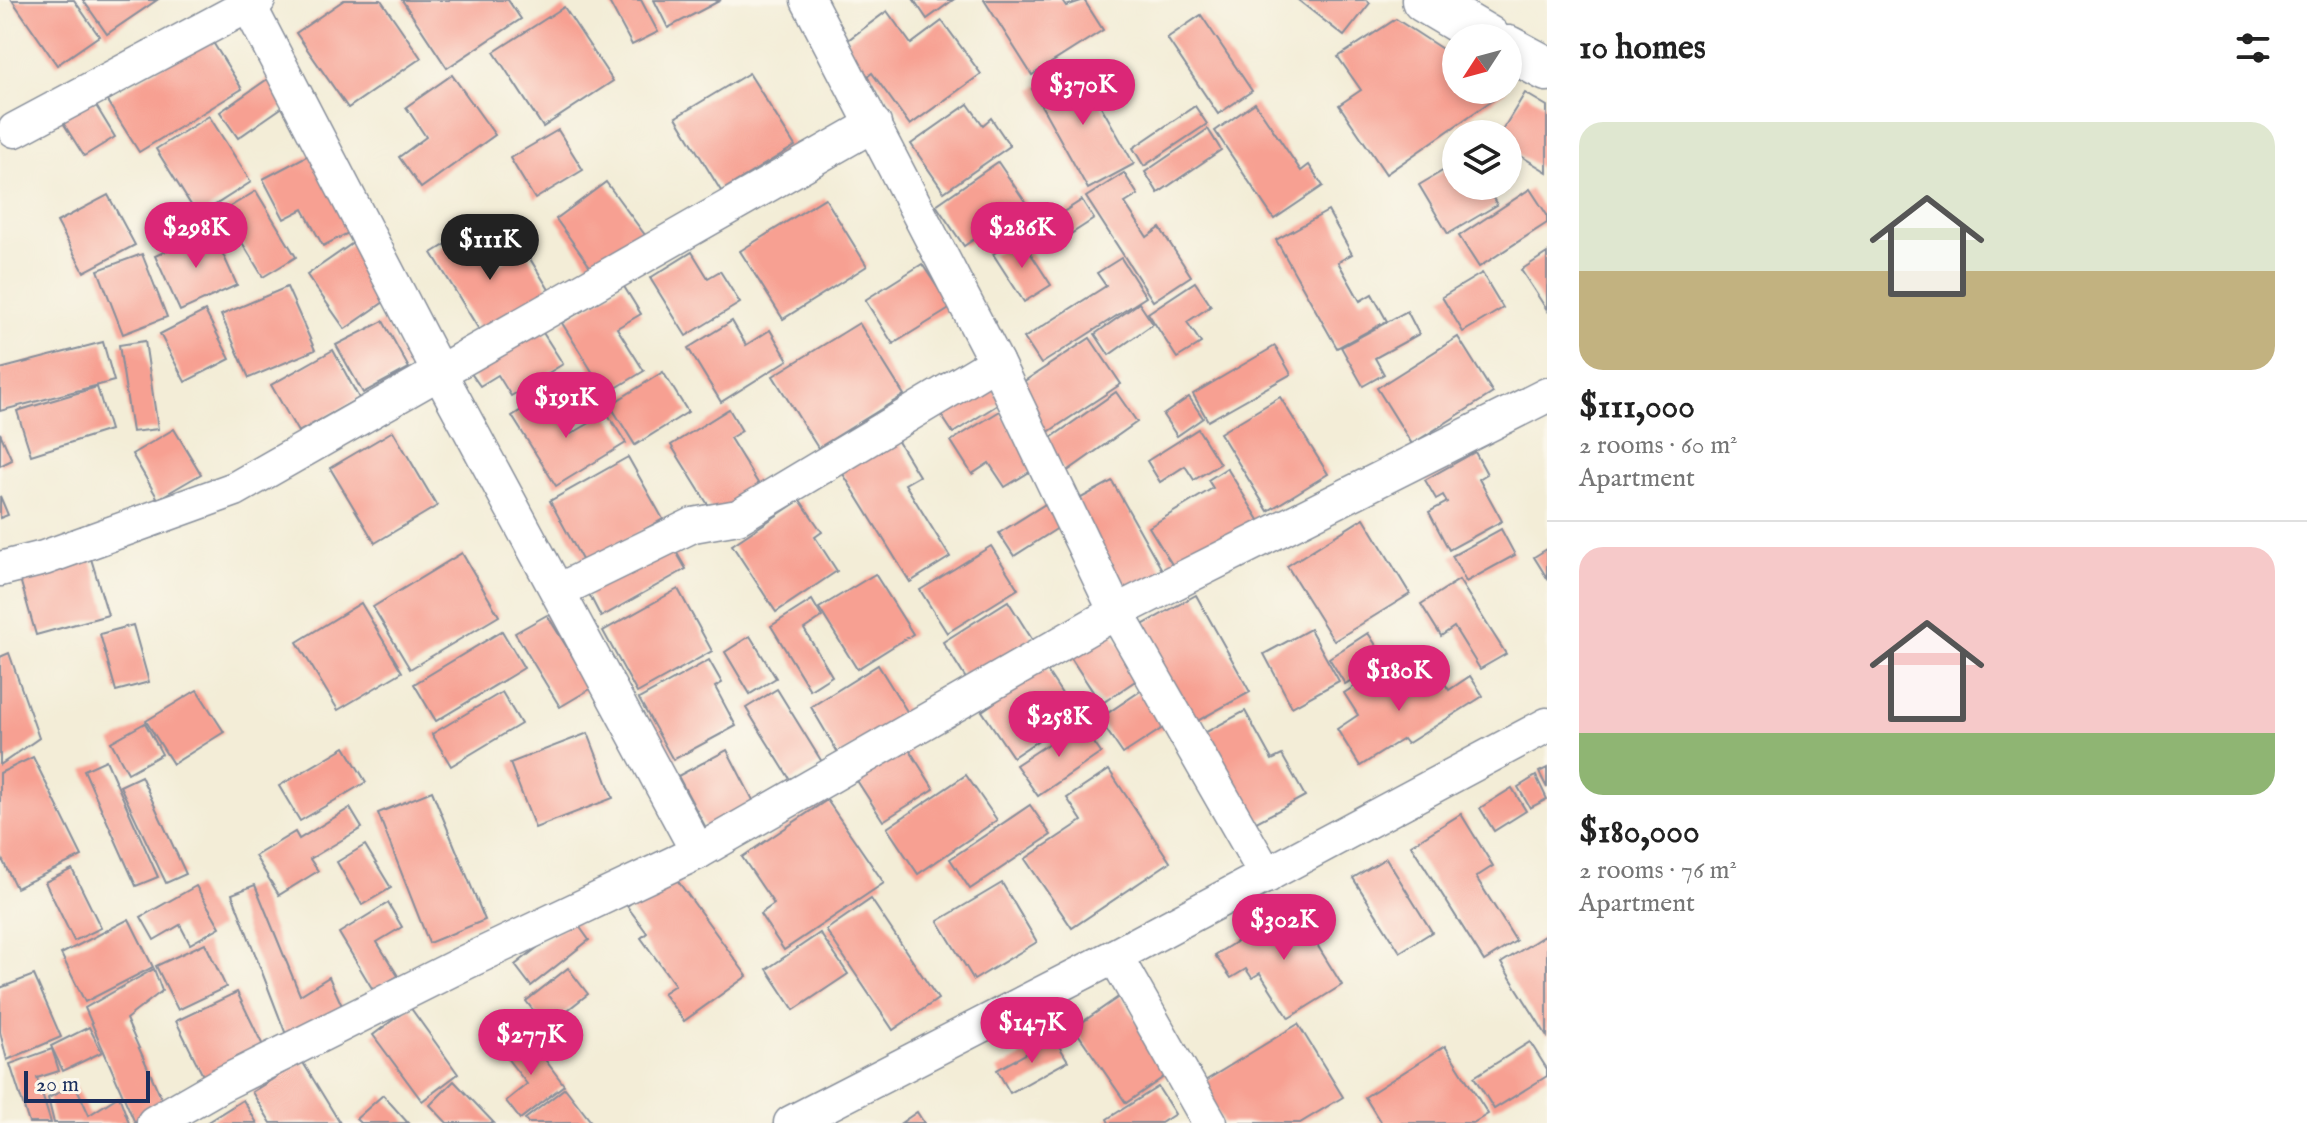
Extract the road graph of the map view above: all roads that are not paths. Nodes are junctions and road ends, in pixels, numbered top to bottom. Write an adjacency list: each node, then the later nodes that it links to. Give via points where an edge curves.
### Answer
1 (808, 0): 7 (street)
2 (251, 2): 8 (street); 10 (street)
3 (1445, 6): 4 (street)
4 (1469, 24)
5 (1522, 56): 6 (street)
6 (1547, 69)
7 (874, 124): 9 (street); 10 (street)
8 (15, 130)
9 (996, 362): 13 (street, via 738,517 693,525); 14 (street)
10 (440, 374): 12 (street, via 235,489); 13 (street)
11 (1547, 395): 14 (street)
12 (0, 569)
13 (558, 591): 16 (street)
14 (1116, 612): 16 (street); 17 (street)
15 (1547, 725): 17 (street)
16 (698, 852): 19 (street, via 466,962)
17 (1267, 876): 18 (street)
18 (1115, 956): 20 (street); 21 (street)
19 (154, 1123)
20 (791, 1123)
21 (1210, 1123)

